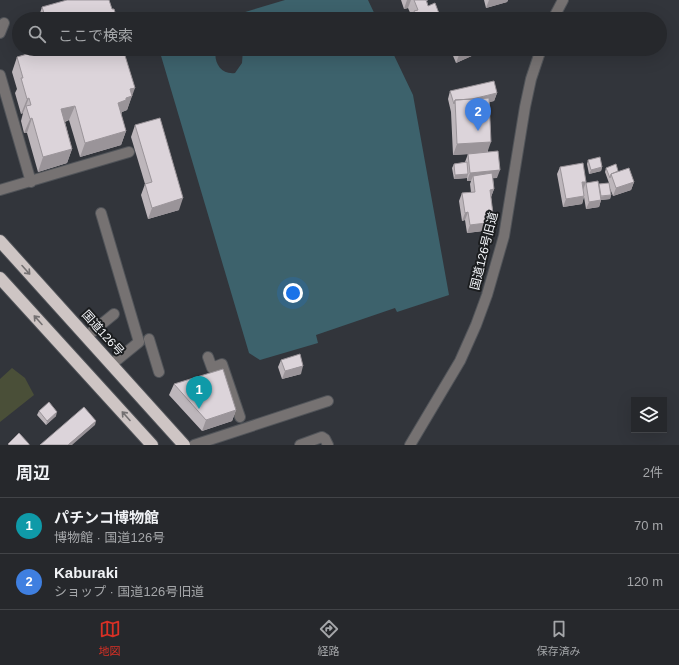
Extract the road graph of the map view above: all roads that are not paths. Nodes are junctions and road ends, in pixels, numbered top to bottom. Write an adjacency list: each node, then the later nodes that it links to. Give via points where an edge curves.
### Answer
1 (563, 0): 2 (street)
2 (557, 12)
3 (4, 23): 4 (street)
4 (0, 33)
5 (539, 56): 26 (street, 国道126号旧道, via 525,107 504,236 487,295 460,361)
6 (0, 75): 8 (street)
7 (129, 152): 8 (street)
8 (31, 182): 9 (street)
9 (0, 190)
10 (101, 213): 15 (street)
11 (0, 241): 14 (highway, 国道126号, one-way to 14)
12 (0, 278): 21 (highway, one-way to 12)
13 (114, 314): 14 (street)
14 (87, 336): 17 (highway, 国道126号)
15 (144, 340): 17 (street); 18 (street)
16 (208, 357): 20 (street, via 212,368 222,364)
17 (112, 364): 22 (highway, 国道126号)
18 (159, 372)
19 (328, 401): 23 (street)
20 (240, 417)
21 (152, 445)
22 (184, 445)
23 (194, 445)
24 (300, 445): 25 (street, via 322,438)
25 (328, 445)
26 (410, 445)

